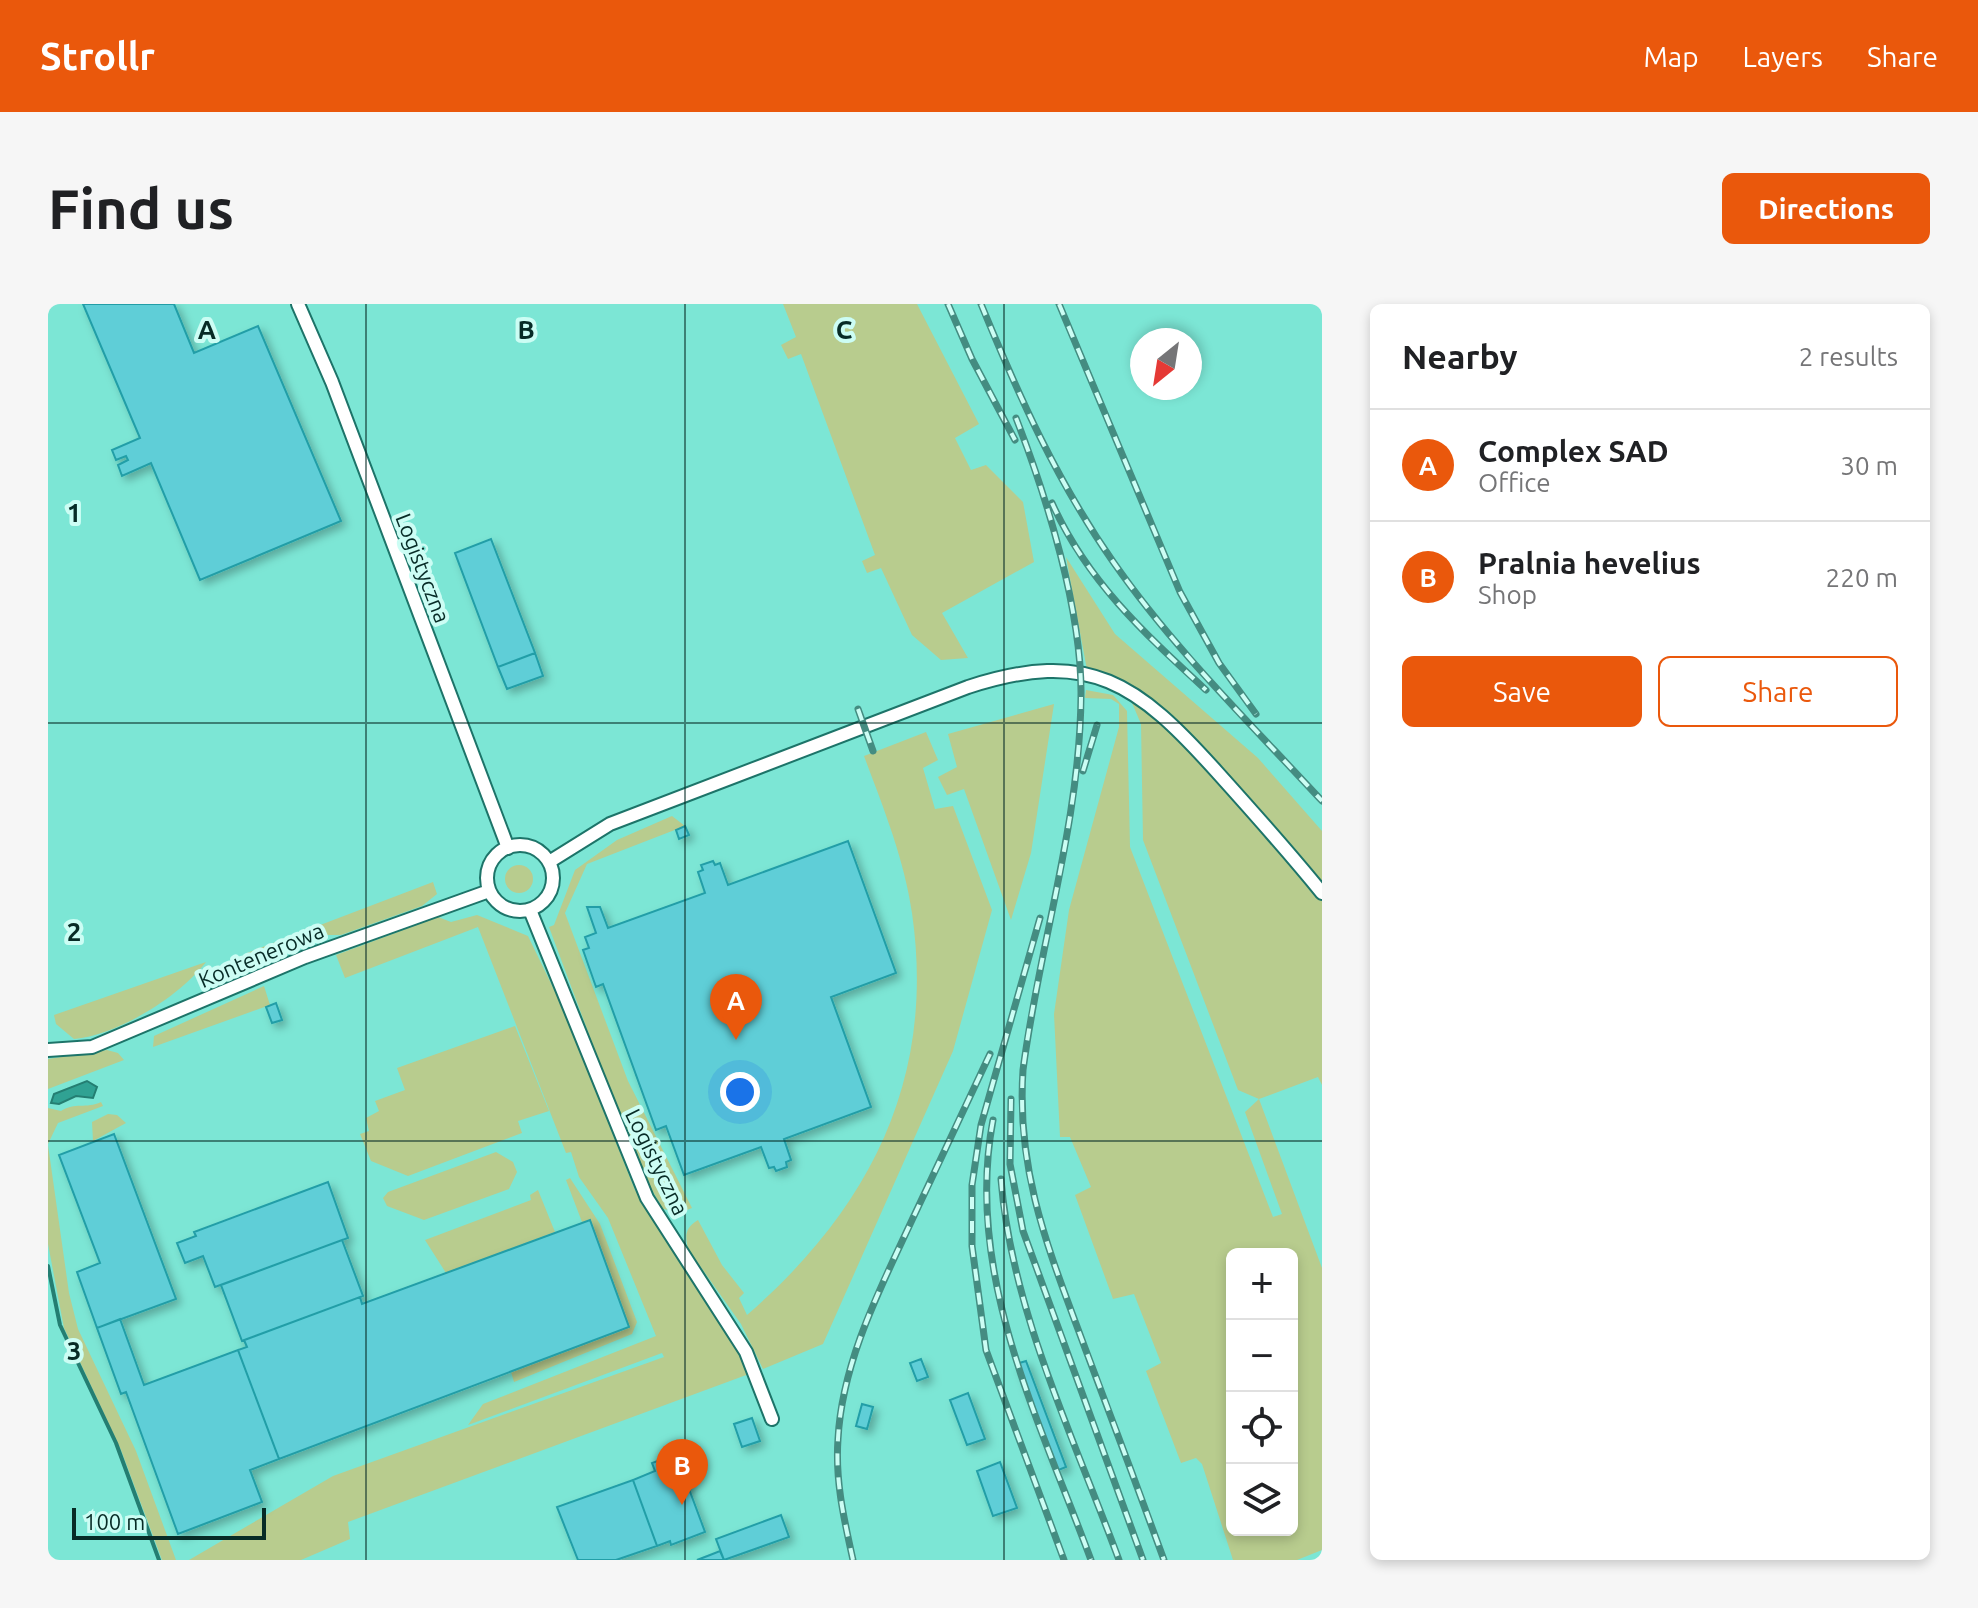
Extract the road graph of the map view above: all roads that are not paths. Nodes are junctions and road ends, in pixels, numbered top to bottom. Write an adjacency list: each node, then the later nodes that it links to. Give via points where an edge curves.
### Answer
1 (298, 304): 2 (street, Logistyczna)
2 (508, 848): 3 (street, via 529,846); 4 (street, via 491,862)
3 (549, 862): 5 (street, via 610,824 968,687 1002,676 1070,671 1116,683 1156,708); 6 (street, via 552,887)
4 (489, 891): 6 (street, via 503,907); 7 (street, Kontenerowa, via 305,957 92,1047)
5 (1322, 893)
6 (530, 910): 8 (street, Logistyczna, via 647,1198 746,1352)
7 (48, 1050)
8 (772, 1419)

